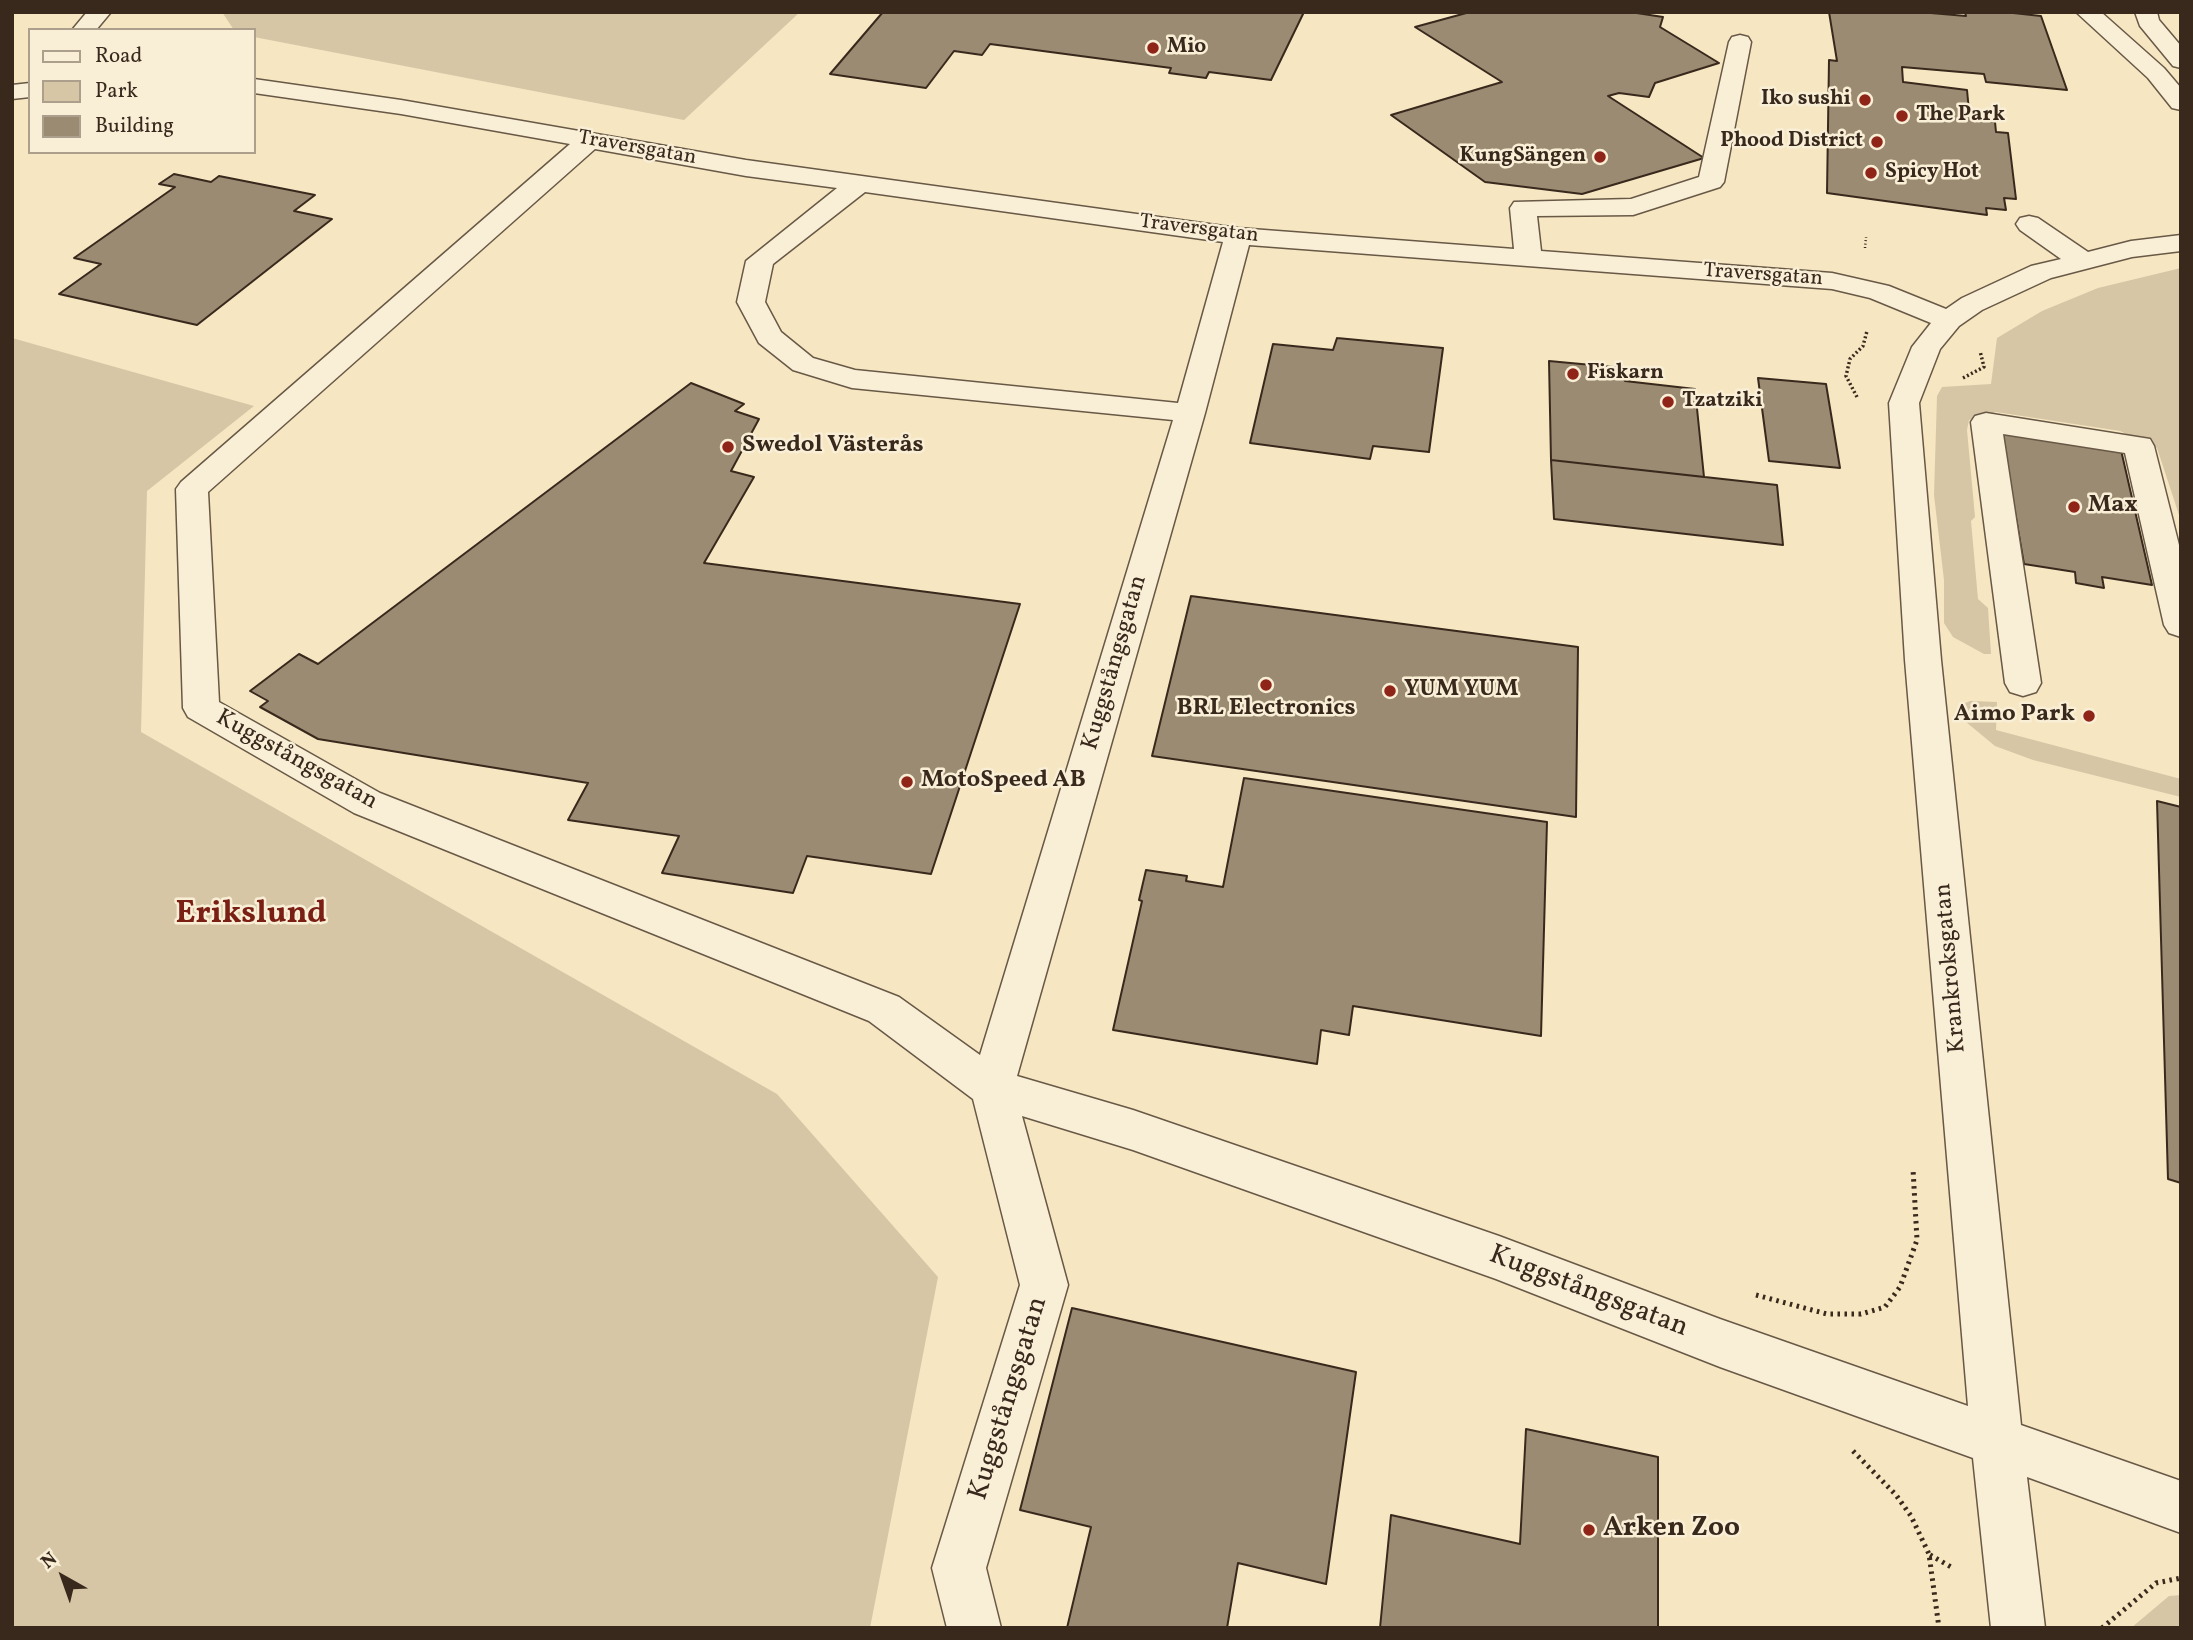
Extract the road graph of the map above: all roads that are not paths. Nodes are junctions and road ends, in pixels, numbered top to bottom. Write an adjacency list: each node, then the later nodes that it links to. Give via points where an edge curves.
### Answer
1 (100, 12): 4 (street)
2 (2087, 12): 8 (street)
3 (2146, 12): 6 (street, via 2148,21)
4 (85, 28)
5 (1740, 42): 14 (street, via 1711,182 1633,206 1523,208)
6 (2181, 61)
7 (256, 86): 9 (street, Traversgatan)
8 (2181, 103)
9 (589, 141): 10 (street, Traversgatan); 20 (street, Kuggstångsgatan, via 191,489 201,708 367,803 884,1010)
10 (858, 185): 13 (street, Traversgatan); 17 (street, via 760,261 751,302 769,337 803,364 852,379)
11 (2029, 224): 15 (street)
12 (2176, 232): 15 (street)
13 (1238, 236): 14 (street, Traversgatan); 17 (street, Kuggstångsgatan)
14 (1529, 260): 16 (street, Traversgatan, via 1832,281 1879,292)
15 (2083, 261): 16 (street, via 2041,272 1972,304)
16 (1949, 320): 21 (street, Krankroksgatan, via 1926,348 1904,403 1923,660)
17 (1190, 413): 20 (street, Kuggstångsgatan)
18 (2181, 625): 19 (street, via 2139,446 1986,422)
19 (2023, 682)
20 (992, 1088): 21 (street, Kuggstångsgatan, via 1133,1130 1499,1258); 23 (street, Kuggstångsgatan, via 1044,1285 959,1568)
21 (1997, 1444): 22 (street, Kuggstångsgatan); 24 (street, Krankroksgatan)
22 (2181, 1507)
23 (974, 1628)
24 (2018, 1628)

